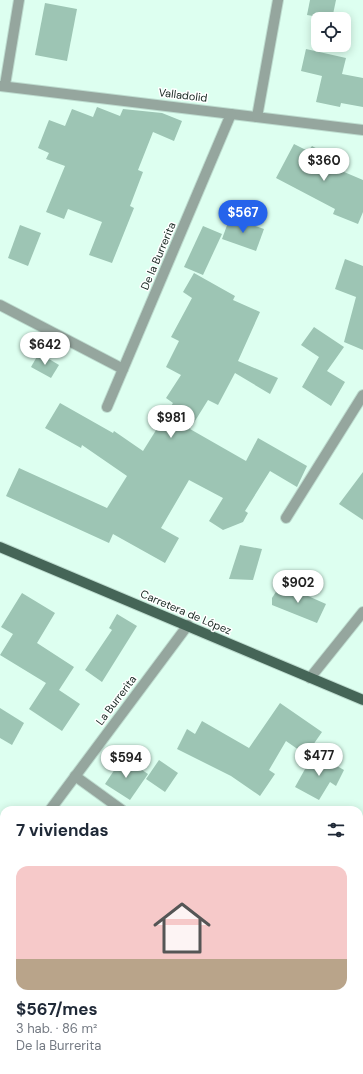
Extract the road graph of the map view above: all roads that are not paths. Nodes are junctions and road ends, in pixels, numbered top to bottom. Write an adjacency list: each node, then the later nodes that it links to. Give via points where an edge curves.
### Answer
1 (19, 0): 3 (street)
2 (278, 0): 5 (street)
3 (3, 86): 4 (street, Valladolid)
4 (231, 114): 5 (street, Valladolid); 8 (street, De la Burrerita)
5 (257, 117): 6 (street, Valladolid)
6 (363, 130)
7 (0, 304): 8 (street)
8 (124, 369): 10 (street, De la Burrerita)
9 (363, 395): 11 (street)
10 (107, 407)
11 (286, 518)
12 (0, 548): 14 (main road, Carretera de López)
13 (363, 612): 15 (street)
14 (188, 625): 15 (main road, Carretera de López); 17 (street, La Burrerita)
15 (310, 678): 16 (main road, Carretera de López)
16 (363, 700)
17 (75, 776): 18 (street, La Burrerita); 19 (street)
18 (53, 806)
19 (116, 806)

